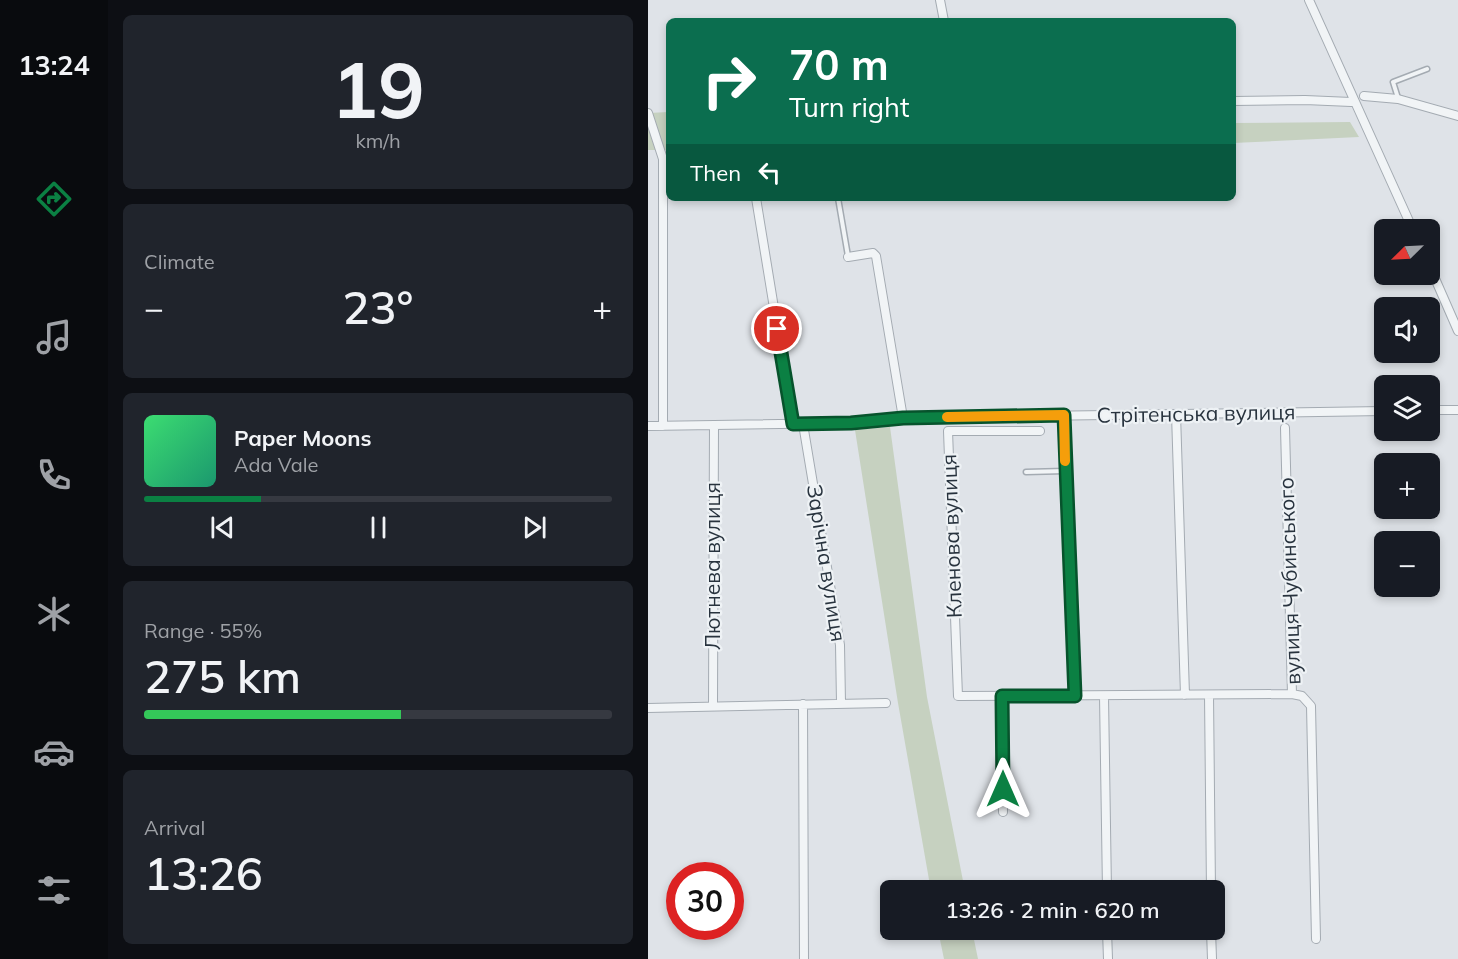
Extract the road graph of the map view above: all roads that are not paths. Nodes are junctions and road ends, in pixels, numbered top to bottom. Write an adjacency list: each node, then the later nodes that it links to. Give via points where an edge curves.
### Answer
1 (940, 0): 3 (street)
2 (1309, 0): 13 (street)
3 (943, 18)
4 (1427, 69): 6 (lane, via 1393,82)
5 (1364, 96): 6 (street)
6 (1398, 99): 10 (street)
7 (1236, 101): 8 (street)
8 (1351, 102)
9 (648, 113): 27 (street, via 663,159)
10 (1458, 116)
11 (756, 201): 23 (street)
12 (839, 201): 14 (lane)
13 (1408, 219)
14 (849, 257): 22 (street, via 873,253 876,256)
15 (1438, 285): 16 (street)
16 (1458, 331)
17 (1440, 410): 18 (street)
18 (1458, 410)
19 (1374, 411): 20 (street, Стрітенська вулиця)
20 (1176, 414): 21 (street, Стрітенська вулиця); 33 (street)
21 (1064, 415): 22 (street, Стрітенська вулиця); 30 (street)
22 (903, 418): 24 (street, Стрітенська вулиця)
23 (793, 424): 24 (street, Стрітенська вулиця); 25 (street, Стрітенська вулиця)
24 (803, 424): 40 (street, Зарічна вулиця, via 840,645)
25 (714, 425): 27 (street, Стрітенська вулиця); 41 (street, Лютнева вулиця)
26 (648, 426): 27 (street, Стрітенська вулиця)
27 (663, 426)
28 (1285, 428): 32 (street, вулиця Чубинського)
29 (1040, 431): 35 (street, Кленова вулиця, via 948,431 958,696)
30 (1065, 471): 31 (lane); 36 (street)
31 (1026, 472)
32 (1292, 694): 34 (street); 46 (street, вулиця Чубинського, via 1302,696 1311,706)
33 (1185, 695): 34 (street); 37 (street)
34 (1209, 695): 45 (street)
35 (1002, 696): 36 (street); 43 (street)
36 (1075, 696): 37 (street)
37 (1104, 696): 44 (street)
38 (886, 703): 40 (street)
39 (803, 704): 40 (street); 41 (street); 49 (street)
40 (841, 704)
41 (713, 706): 42 (street)
42 (648, 708)
43 (1003, 812)
44 (1107, 880)
45 (1211, 880)
46 (1316, 939)
47 (1107, 940): 50 (street)
48 (1211, 940): 51 (street)
49 (804, 959)
50 (1108, 959)
51 (1212, 959)

